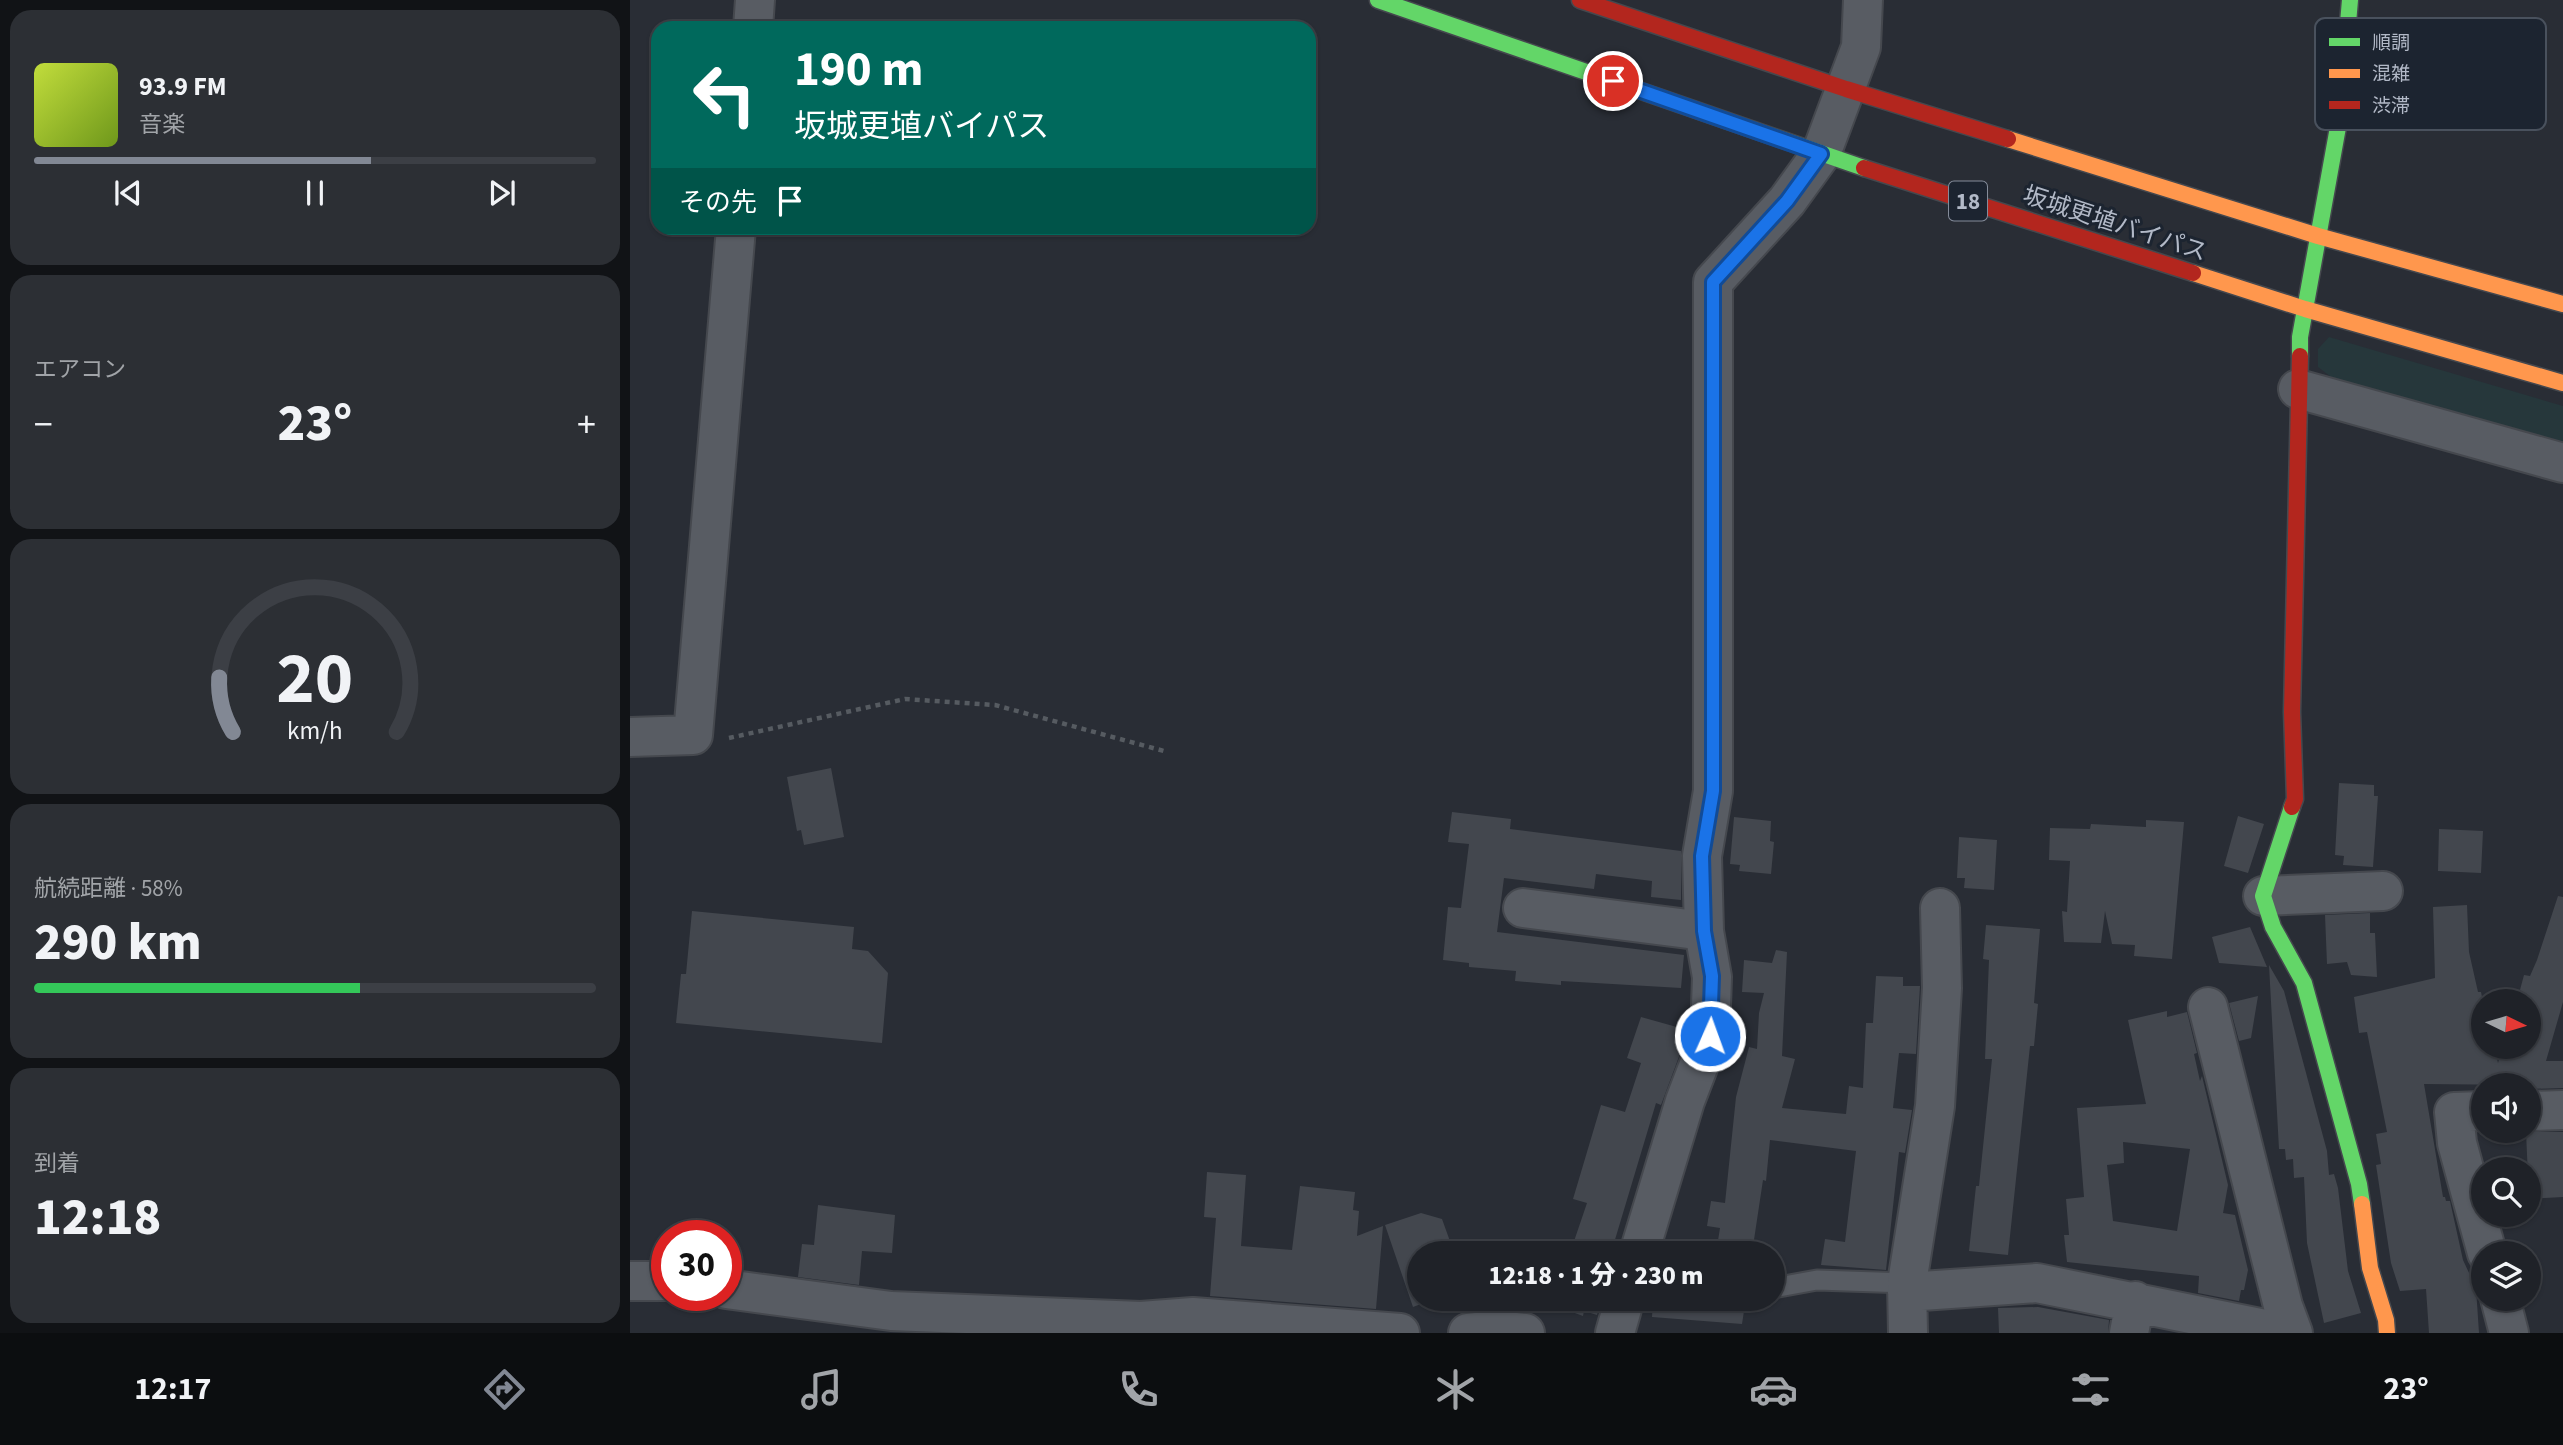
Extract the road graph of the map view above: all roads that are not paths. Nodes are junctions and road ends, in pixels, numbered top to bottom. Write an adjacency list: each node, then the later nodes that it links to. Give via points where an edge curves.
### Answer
1 (755, 0): 7 (street)
2 (1378, 0): 10 (main road, 坂城更埴バイパス / 18)
3 (1580, 0): 8 (main road, 坂城更埴バイパス)
4 (1863, 0): 8 (street, via 1861,47)
5 (2350, 0): 6 (main road)
6 (2348, 18)
7 (754, 21)
8 (1846, 89): 10 (street); 12 (main road, 坂城更埴バイパス)
9 (2337, 130): 12 (main road)
10 (1821, 154): 14 (main road, 坂城更埴バイパス / 18); 23 (street, via 1787,201 1713,282 1713,791 1702,856)
11 (735, 235): 18 (street, via 693,735)
12 (2318, 236): 13 (main road, 坂城更埴バイパス); 14 (main road)
13 (2563, 304)
14 (2305, 309): 15 (main road, 坂城更埴バイパス / 18); 16 (main road)
15 (2563, 383)
16 (2298, 388): 17 (street); 20 (main road, via 2292,712 2295,799)
17 (2563, 463)
18 (630, 737)
19 (2383, 891): 20 (street)
20 (2263, 897): 46 (main road, via 2273,927 2304,984 2359,1184 2370,1268)
21 (1523, 908): 23 (street)
22 (1940, 908): 33 (street, via 1942,988 1935,1107)
23 (1704, 931): 28 (street, via 1712,976 1710,1036)
24 (2208, 1007): 45 (street)
25 (2563, 1110): 27 (street)
26 (2471, 1111): 29 (street, via 2454,1112 2457,1143)
27 (2541, 1111)
28 (1643, 1241)
29 (2484, 1241)
30 (630, 1281): 31 (street)
31 (651, 1281)
32 (1785, 1286): 33 (lane, via 1817,1280)
33 (1907, 1288): 37 (street, via 2037,1283); 43 (street)
34 (742, 1291): 38 (street, via 891,1311)
35 (1621, 1311): 42 (street)
36 (2503, 1311): 47 (street)
37 (2132, 1317): 44 (street)
38 (1139, 1327): 39 (street, via 1192,1317)
39 (1400, 1333)
40 (1468, 1333): 41 (street)
41 (1525, 1333)
42 (1615, 1333)
43 (1908, 1333)
44 (2285, 1333)
45 (2293, 1333)
46 (2387, 1333)
47 (2509, 1333)

